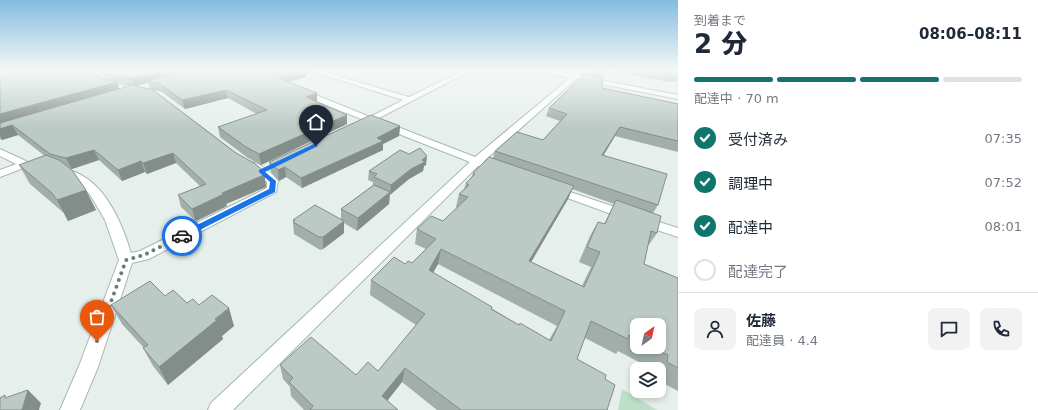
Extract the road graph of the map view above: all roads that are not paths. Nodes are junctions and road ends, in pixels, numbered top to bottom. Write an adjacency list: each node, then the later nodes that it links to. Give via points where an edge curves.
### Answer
1 (138, 89): 7 (street); 8 (street)
2 (292, 89): 11 (street)
3 (374, 89): 10 (street)
4 (431, 89): 10 (street)
5 (561, 89): 15 (street)
6 (644, 89): 9 (street)
7 (150, 93)
8 (120, 94)
9 (678, 97)
10 (410, 100): 11 (street)
11 (370, 120): 12 (street); 15 (street)
12 (355, 127)
13 (0, 152): 16 (street)
14 (243, 161): 21 (street, via 265,169 273,181 272,190 144,255)
15 (476, 162): 17 (street); 22 (street)
16 (25, 164): 18 (street); 21 (street, via 64,171 78,177 100,198 119,234)
17 (491, 167)
18 (0, 174)
19 (544, 186): 20 (street)
20 (678, 233)
21 (126, 260): 23 (street)
22 (221, 408)
23 (70, 410)

